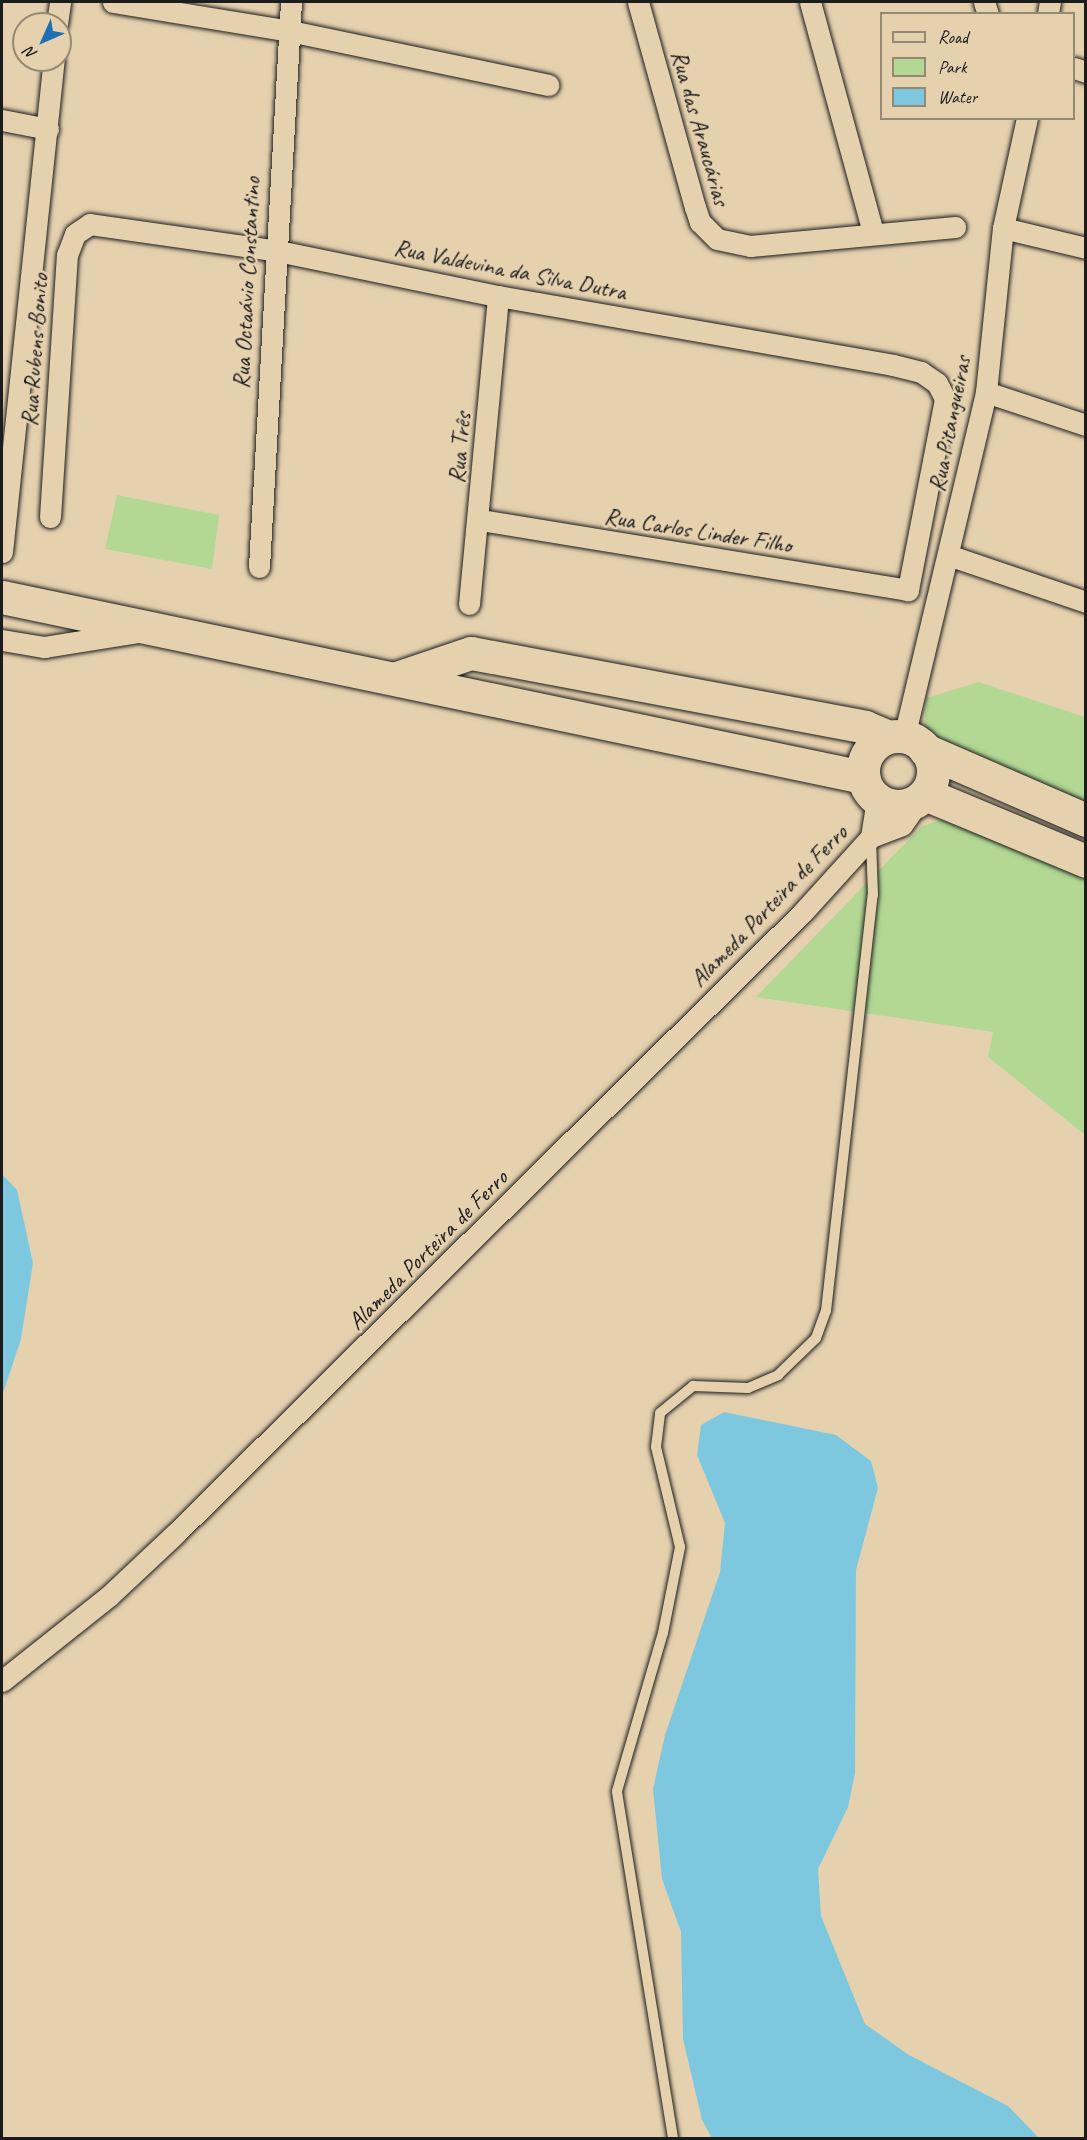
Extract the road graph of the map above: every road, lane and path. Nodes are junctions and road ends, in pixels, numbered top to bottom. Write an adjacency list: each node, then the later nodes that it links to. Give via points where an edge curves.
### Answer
1 (113, 2): 5 (street)
2 (291, 2): 5 (street, Rua Octaávio Constantino)
3 (638, 2): 14 (street, Rua das Araucárias, via 695,207 709,233 728,245 750,246)
4 (810, 2): 14 (street)
5 (290, 31): 7 (street); 16 (street, Rua Octaávio Constantino)
6 (53, 72): 10 (street)
7 (548, 85)
8 (2, 120): 10 (street)
9 (1027, 120): 13 (street, Rua Pitangueiras)
10 (48, 129): 22 (street)
11 (118, 224): 16 (street, Rua Valdevina da Silva Dutra); 20 (street, Rua Rubens Bonito, via 81,228 67,255)
12 (955, 227): 14 (street, Rua das Araucárias)
13 (1003, 228): 15 (street); 18 (street, Rua Pitangueiras)
14 (873, 233)
15 (1086, 248)
16 (273, 250): 17 (street, Rua Valdevina da Silva Dutra); 24 (street, Rua Octaávio Constantino)
17 (498, 296): 21 (street, Rua Três); 25 (street, Rua Valdevina da Silva Dutra, via 893,365 921,372 937,382 945,399)
18 (986, 392): 19 (street); 23 (street, Rua Pitangueiras)
19 (1086, 424)
20 (50, 517)
21 (480, 520): 25 (street, Rua Carlos Linder Filho); 28 (street, Rua Três)
22 (2, 548)
23 (948, 555): 27 (street); 33 (street, Rua Pitangueiras)
24 (259, 567)
25 (908, 590)
26 (2, 597): 29 (main road)
27 (1086, 602)
28 (470, 604)
29 (156, 630): 30 (street, via 44,647); 31 (main road)
30 (2, 640)
31 (397, 678): 32 (main road, via 471,653); 34 (main road)
32 (692, 695): 33 (main road, via 865,727); 34 (main road)
33 (906, 741): 35 (main road, via 868,753); 36 (main road, via 933,772); 37 (main road)
34 (681, 742): 35 (main road)
35 (870, 789): 36 (main road, via 903,806); 38 (street, Alameda Porteira de Ferro)
36 (923, 796): 38 (street, Alameda Porteira de Ferro, via 902,825); 39 (main road)
37 (1086, 820)
38 (871, 837): 40 (street, Alameda Porteira de Ferro, via 802,913 244,1467 109,1596); 41 (lane, via 873,895 825,1311 816,1338 778,1375 748,1388 693,1386 660,1413 656,1447 680,1547 663,1633 616,1791)
39 (1086, 861)
40 (2, 1681)
41 (674, 2139)

